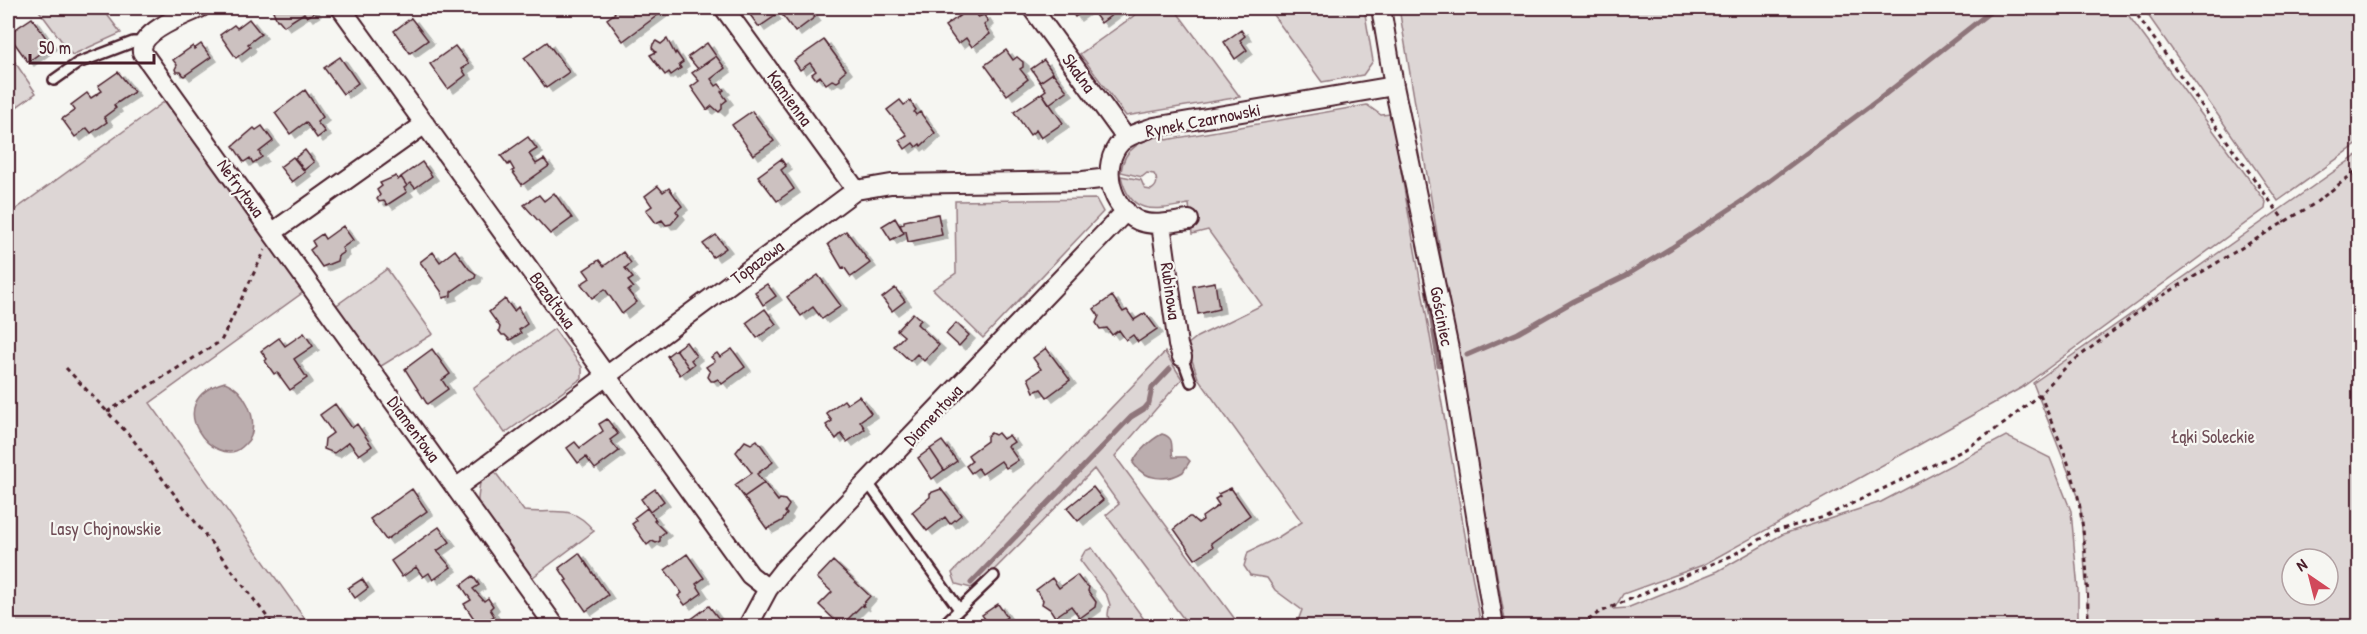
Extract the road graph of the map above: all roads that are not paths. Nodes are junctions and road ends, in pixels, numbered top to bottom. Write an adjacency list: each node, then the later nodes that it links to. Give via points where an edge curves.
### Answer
1 (200, 8): 6 (street, via 150,33)
2 (341, 8): 9 (street, Bazaltowa)
3 (724, 8): 12 (street, Kamienna)
4 (1032, 8): 10 (street, Skalna)
5 (1381, 8): 8 (street, Gościniec)
6 (142, 46): 7 (lane, via 133,42 78,63); 16 (street, Nefrytowa)
7 (54, 80)
8 (1394, 86): 10 (street, Rynek Czarnowski, via 1154,127); 28 (street, Gościniec, via 1449,349)
9 (425, 124): 16 (street, Nefrytowa); 18 (street, Bazaltowa)
10 (1126, 138): 11 (street, Rynek Czarnowski, via 1113,154)
11 (1109, 178): 12 (street, Topazowa, via 891,184); 13 (street, via 1114,196)
12 (856, 190): 18 (street, Topazowa)
13 (1126, 211): 15 (street, via 1139,221); 20 (street, Diamentowa)
14 (1189, 220): 15 (street)
15 (1161, 224): 17 (street, Rubinowa)
16 (273, 232): 21 (street, Diamentowa)
17 (1182, 357): 19 (lane)
18 (607, 375): 21 (street, Topazowa); 23 (street, Bazaltowa, via 750,575)
19 (1191, 382)
20 (868, 483): 23 (street, Diamentowa); 24 (lane)
21 (456, 488): 25 (street, Diamentowa)
22 (994, 576): 24 (lane)
23 (768, 589): 26 (street, Diamentowa)
24 (959, 609): 27 (lane)
25 (555, 627)
26 (748, 627)
27 (942, 627)
28 (1494, 627)

